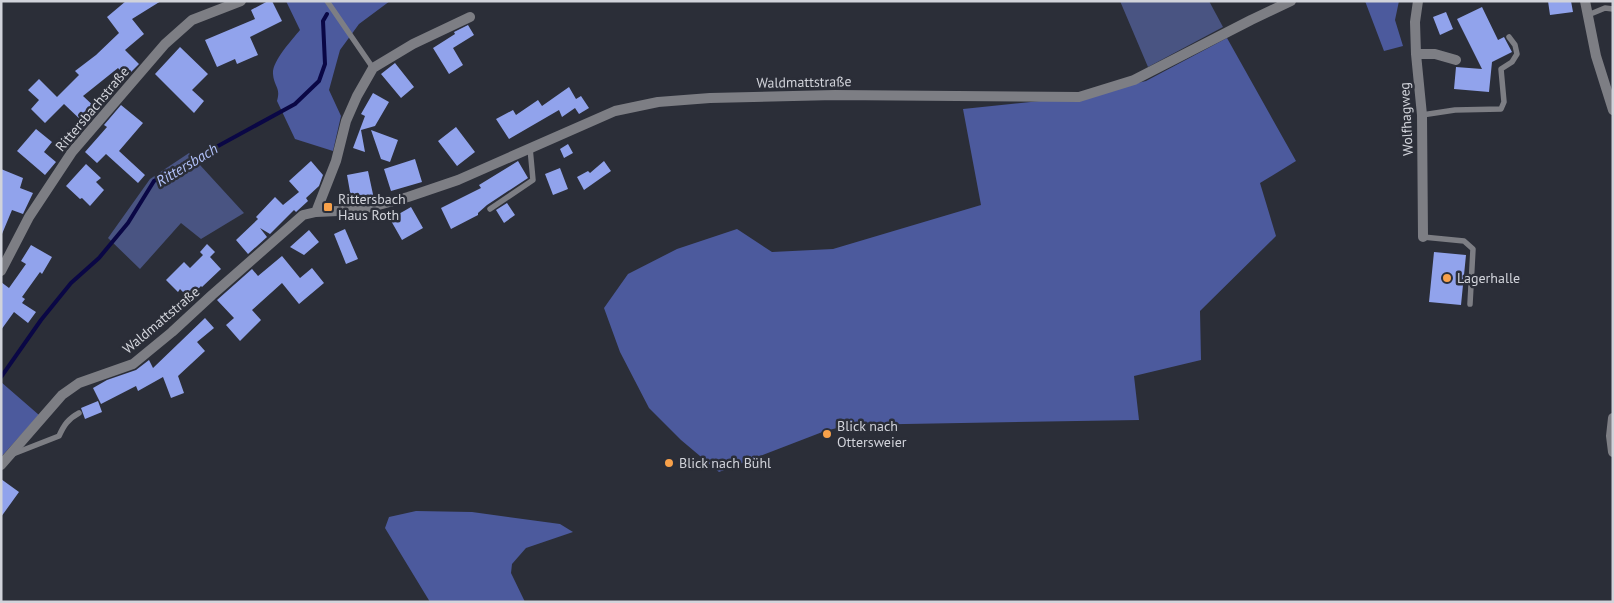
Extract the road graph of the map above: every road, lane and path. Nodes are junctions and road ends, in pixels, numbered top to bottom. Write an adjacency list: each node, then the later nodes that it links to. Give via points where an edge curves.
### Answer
1 (241, 1): 19 (street, Rittersbachstraße, via 192,20 165,44 72,152 29,217)
2 (327, 1): 12 (lane)
3 (1291, 1): 15 (street, Waldmattstraße, via 1134,80 1079,97 835,95 658,102 615,111)
4 (1418, 1): 10 (street, Wolfhagweg)
5 (1585, 1): 7 (street)
6 (1613, 9): 7 (lane, via 1605,8)
7 (1588, 15): 13 (street, via 1596,56)
8 (470, 17): 12 (street, via 413,44)
9 (1509, 37): 14 (lane, via 1517,54 1501,69 1504,102 1501,109)
10 (1416, 54): 11 (street, via 1435,54); 14 (street, Wolfhagweg)
11 (1456, 60)
12 (373, 68): 17 (street, via 346,121 336,161)
13 (1613, 110)
14 (1422, 115): 18 (street, Wolfhagweg)
15 (530, 148): 16 (lane, via 533,180); 17 (street, Waldmattstraße, via 458,180 408,197 360,210)
16 (490, 210)
17 (316, 212): 24 (street, Waldmattstraße, via 304,215 133,364 79,383 62,396)
18 (1423, 237): 20 (lane, via 1464,241 1474,249)
19 (1, 271)
20 (1470, 304)
21 (79, 414): 24 (lane, via 64,424 59,436)
22 (1613, 418): 23 (street)
23 (1613, 452)
24 (4, 461)

